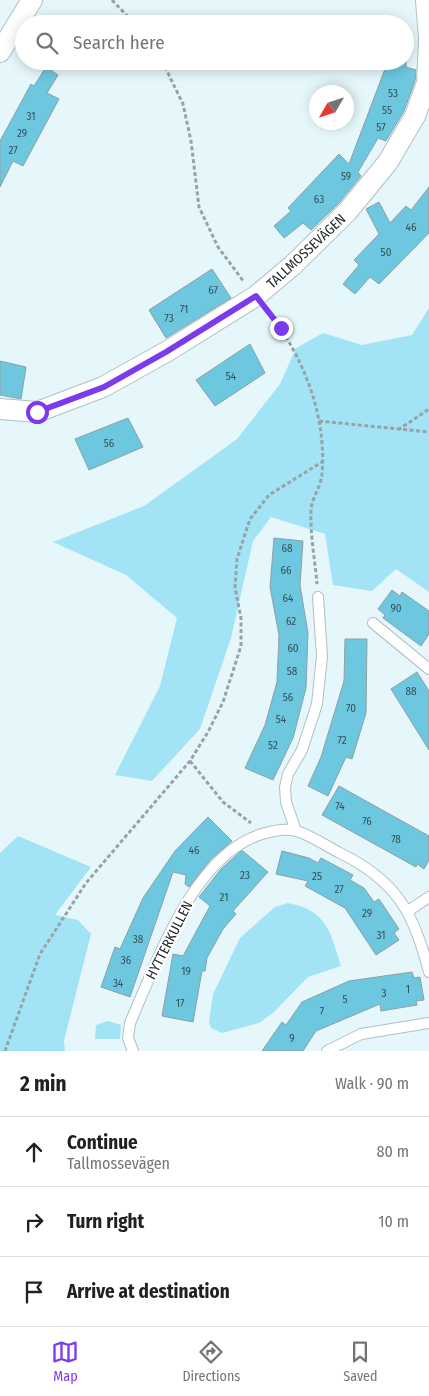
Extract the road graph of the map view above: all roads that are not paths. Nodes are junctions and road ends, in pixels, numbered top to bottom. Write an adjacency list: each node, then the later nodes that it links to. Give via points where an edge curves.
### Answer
1 (32, 0): 3 (street)
2 (426, 0): 6 (street, TALLMOSSEVÄGEN, via 429,39 427,83 415,116 388,162 348,212 293,265 256,296 104,387 37,412)
3 (23, 15)
4 (15, 28): 5 (street)
5 (0, 52)
6 (0, 409)
7 (318, 597): 10 (lane, via 322,656 317,704 302,750 288,774 285,787 286,802)
8 (373, 623): 9 (lane)
9 (429, 669)
10 (296, 831): 12 (lane, via 358,862 381,878); 15 (lane, HYTTERKULLEN, via 266,833 247,839 224,854 184,905 130,1023 128,1038)
11 (429, 897): 12 (lane)
12 (408, 910): 13 (lane)
13 (429, 972)
14 (429, 1023): 16 (lane, via 361,1034)
15 (133, 1051)
16 (327, 1051)

